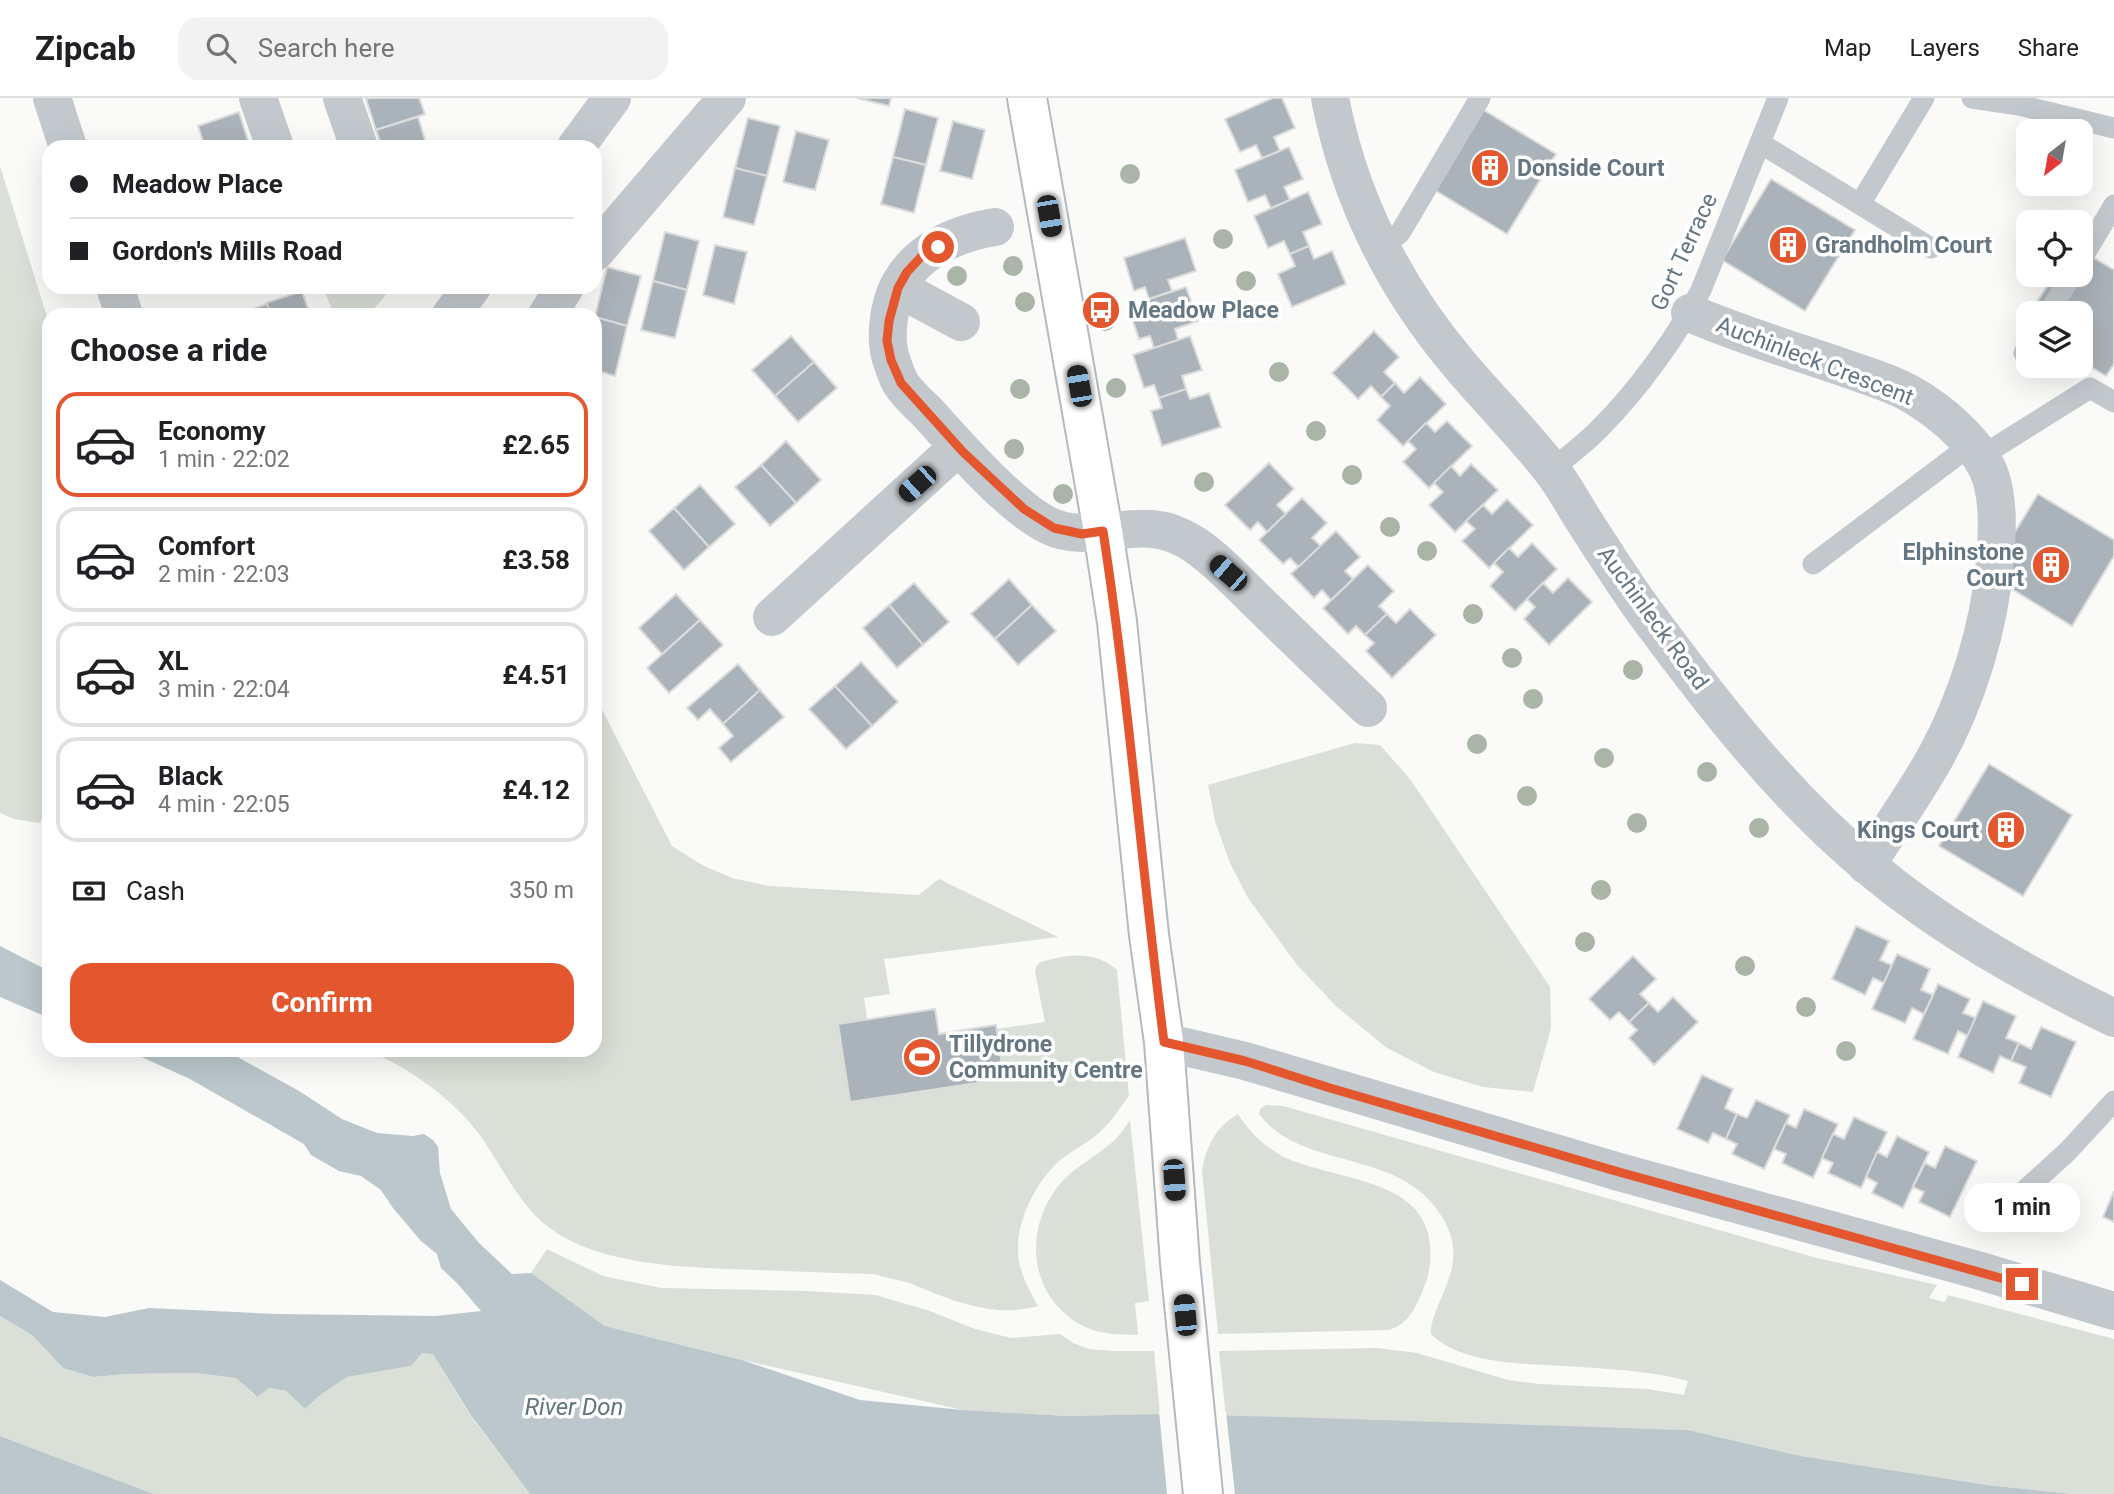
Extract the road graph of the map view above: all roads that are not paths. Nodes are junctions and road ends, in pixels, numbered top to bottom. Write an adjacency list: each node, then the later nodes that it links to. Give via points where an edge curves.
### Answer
1 (52, 98): 13 (street)
2 (258, 98): 14 (street)
3 (342, 98): 15 (street)
4 (612, 98): 16 (street)
5 (727, 98): 22 (street)
6 (1027, 98): 32 (main road)
7 (1330, 98): 23 (street, Auchinleck Road, via 1347,165)
8 (1480, 98): 23 (lane, via 1400,233)
9 (1778, 98): 17 (lane, Gort Terrace)
10 (1924, 98): 18 (lane)
11 (1972, 98): 12 (lane)
12 (2114, 128)
13 (66, 140)
14 (273, 140)
15 (357, 140)
16 (581, 140)
17 (1760, 143): 18 (lane); 26 (lane, Gort Terrace)
18 (1860, 204): 24 (lane)
19 (2114, 205): 21 (lane)
20 (995, 227): 25 (street, via 955,237 921,257)
21 (2093, 240)
22 (602, 244)
23 (1381, 248): 31 (street, Auchinleck Road, via 1418,310 1457,361)
24 (1931, 248)
25 (898, 288): 27 (street); 29 (street, via 887,341 891,360 901,383)
26 (1690, 313): 30 (street, Auchinleck Crescent, via 1880,380 1946,418); 31 (lane, Gort Terrace, via 1616,411)
27 (961, 322)
28 (2114, 402): 30 (lane, via 2090,388)
29 (958, 447): 32 (street, via 1024,509 1054,528 1082,534); 34 (street)
30 (1976, 451): 33 (lane); 36 (street, Auchinleck Crescent, via 1991,477 1997,539 1975,659 1935,758)
31 (1551, 470): 36 (street, Auchinleck Road, via 1623,581 1691,673 1789,790)
32 (1103, 531): 35 (street, via 1163,529 1194,544); 38 (main road)
33 (1813, 564)
34 (772, 617)
35 (1368, 708)
36 (1866, 865): 37 (street, Auchinleck Road, via 1963,935)
37 (2114, 1018)
38 (1164, 1042): 41 (street, via 1245,1061); 42 (main road)
39 (2114, 1101): 40 (lane)
40 (2003, 1213)
41 (2114, 1311)
42 (1203, 1494)

